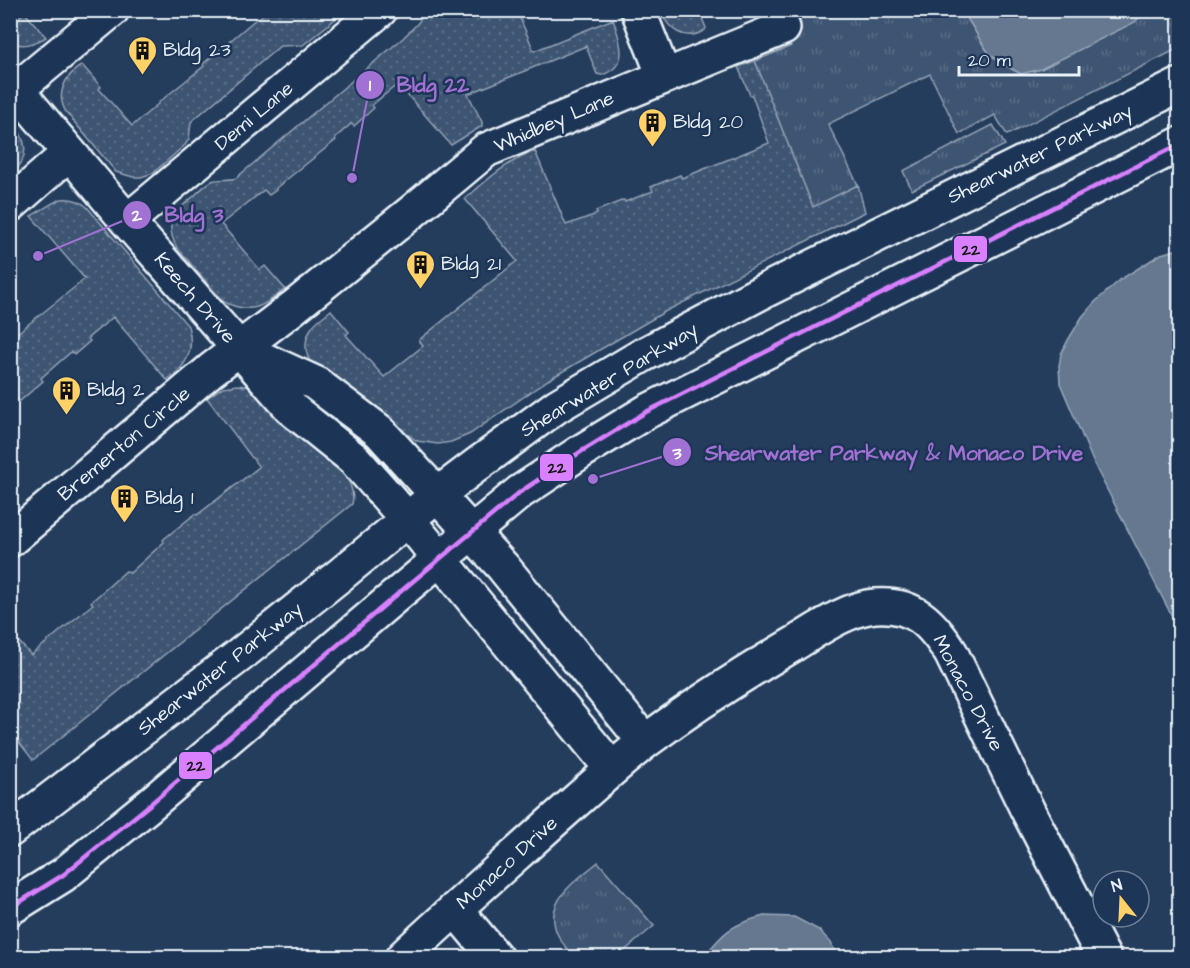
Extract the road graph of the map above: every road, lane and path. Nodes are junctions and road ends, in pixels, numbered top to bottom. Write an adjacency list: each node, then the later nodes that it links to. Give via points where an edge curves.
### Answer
1 (112, 10): 7 (street)
2 (380, 10): 11 (street, Demi Lane)
3 (638, 10): 5 (street)
4 (783, 28): 5 (street, Whidbey Lane)
5 (664, 76): 12 (street, Whidbey Lane, via 486,150)
6 (1179, 85): 13 (street, Shearwater Parkway, via 643,355 557,406)
7 (14, 86): 9 (street, Keech Drive)
8 (1179, 144): 15 (street, via 646,412 520,492)
9 (69, 153): 10 (street); 11 (street, Keech Drive)
10 (10, 205)
11 (127, 221): 12 (street, Keech Drive)
12 (239, 349): 13 (street, Keech Drive, via 315,383 379,430); 14 (street, Keech Drive, via 293,410 354,459); 16 (street, Bremerton Circle)
13 (437, 495): 14 (street, Shearwater Parkway); 15 (street, Keech Drive)
14 (407, 519): 17 (street); 20 (street, Shearwater Parkway, via 240,655)
15 (472, 533): 17 (street); 18 (street)
16 (10, 540)
17 (440, 558): 19 (street); 21 (street, via 139,814 63,874)
18 (645, 742): 19 (street, Monaco Drive); 25 (street, Monaco Drive, via 764,661 829,623 874,606 910,611 928,622 951,653)
19 (612, 769): 22 (street, Monaco Drive)
20 (10, 830)
21 (10, 908)
22 (455, 909): 23 (street, Monaco Drive); 24 (street)
23 (402, 957)
24 (496, 957)
25 (1104, 957)

